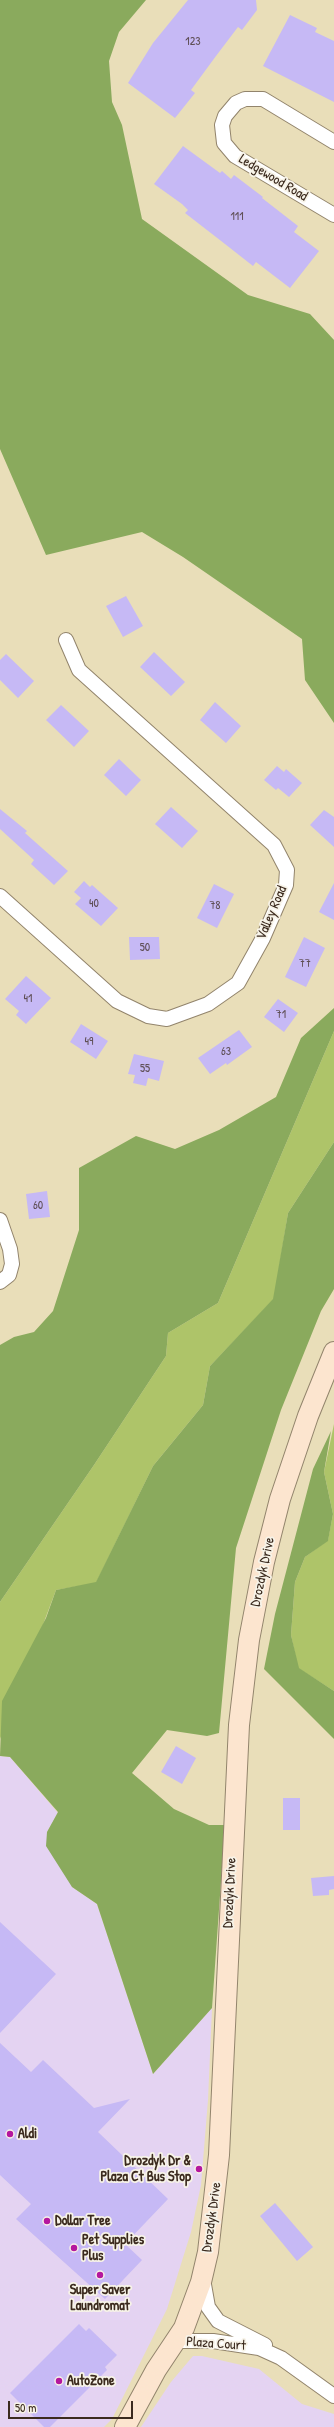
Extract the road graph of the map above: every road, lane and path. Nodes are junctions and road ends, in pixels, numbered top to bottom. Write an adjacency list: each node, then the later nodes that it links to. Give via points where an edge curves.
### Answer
1 (334, 142): 2 (street, Ledgewood Road, via 263,99 249,99 236,103 224,116 222,125 224,143 235,156)
2 (334, 215)
3 (66, 640): 4 (street, Valley Road, via 79,670 274,845 287,870 286,885 263,938 238,983 208,1004 167,1019 148,1016 117,1001)
4 (0, 896)
5 (0, 1220): 6 (street, via 10,1249 12,1264)
6 (4, 1278)
7 (334, 1352): 8 (street, Drozdyk Drive, via 308,1416 280,1499 264,1562 249,1640 239,1725 219,2155 212,2225)
8 (202, 2277): 9 (street, Drozdyk Drive, via 184,2328); 10 (street, Plaza Court, via 208,2307 218,2322 253,2338)
9 (173, 2341): 10 (street, Plaza Court, via 239,2344 259,2348); 12 (street, Drozdyk Drive)
10 (281, 2358): 11 (street, Plaza Court, via 318,2382)
11 (334, 2396)
12 (125, 2427)

